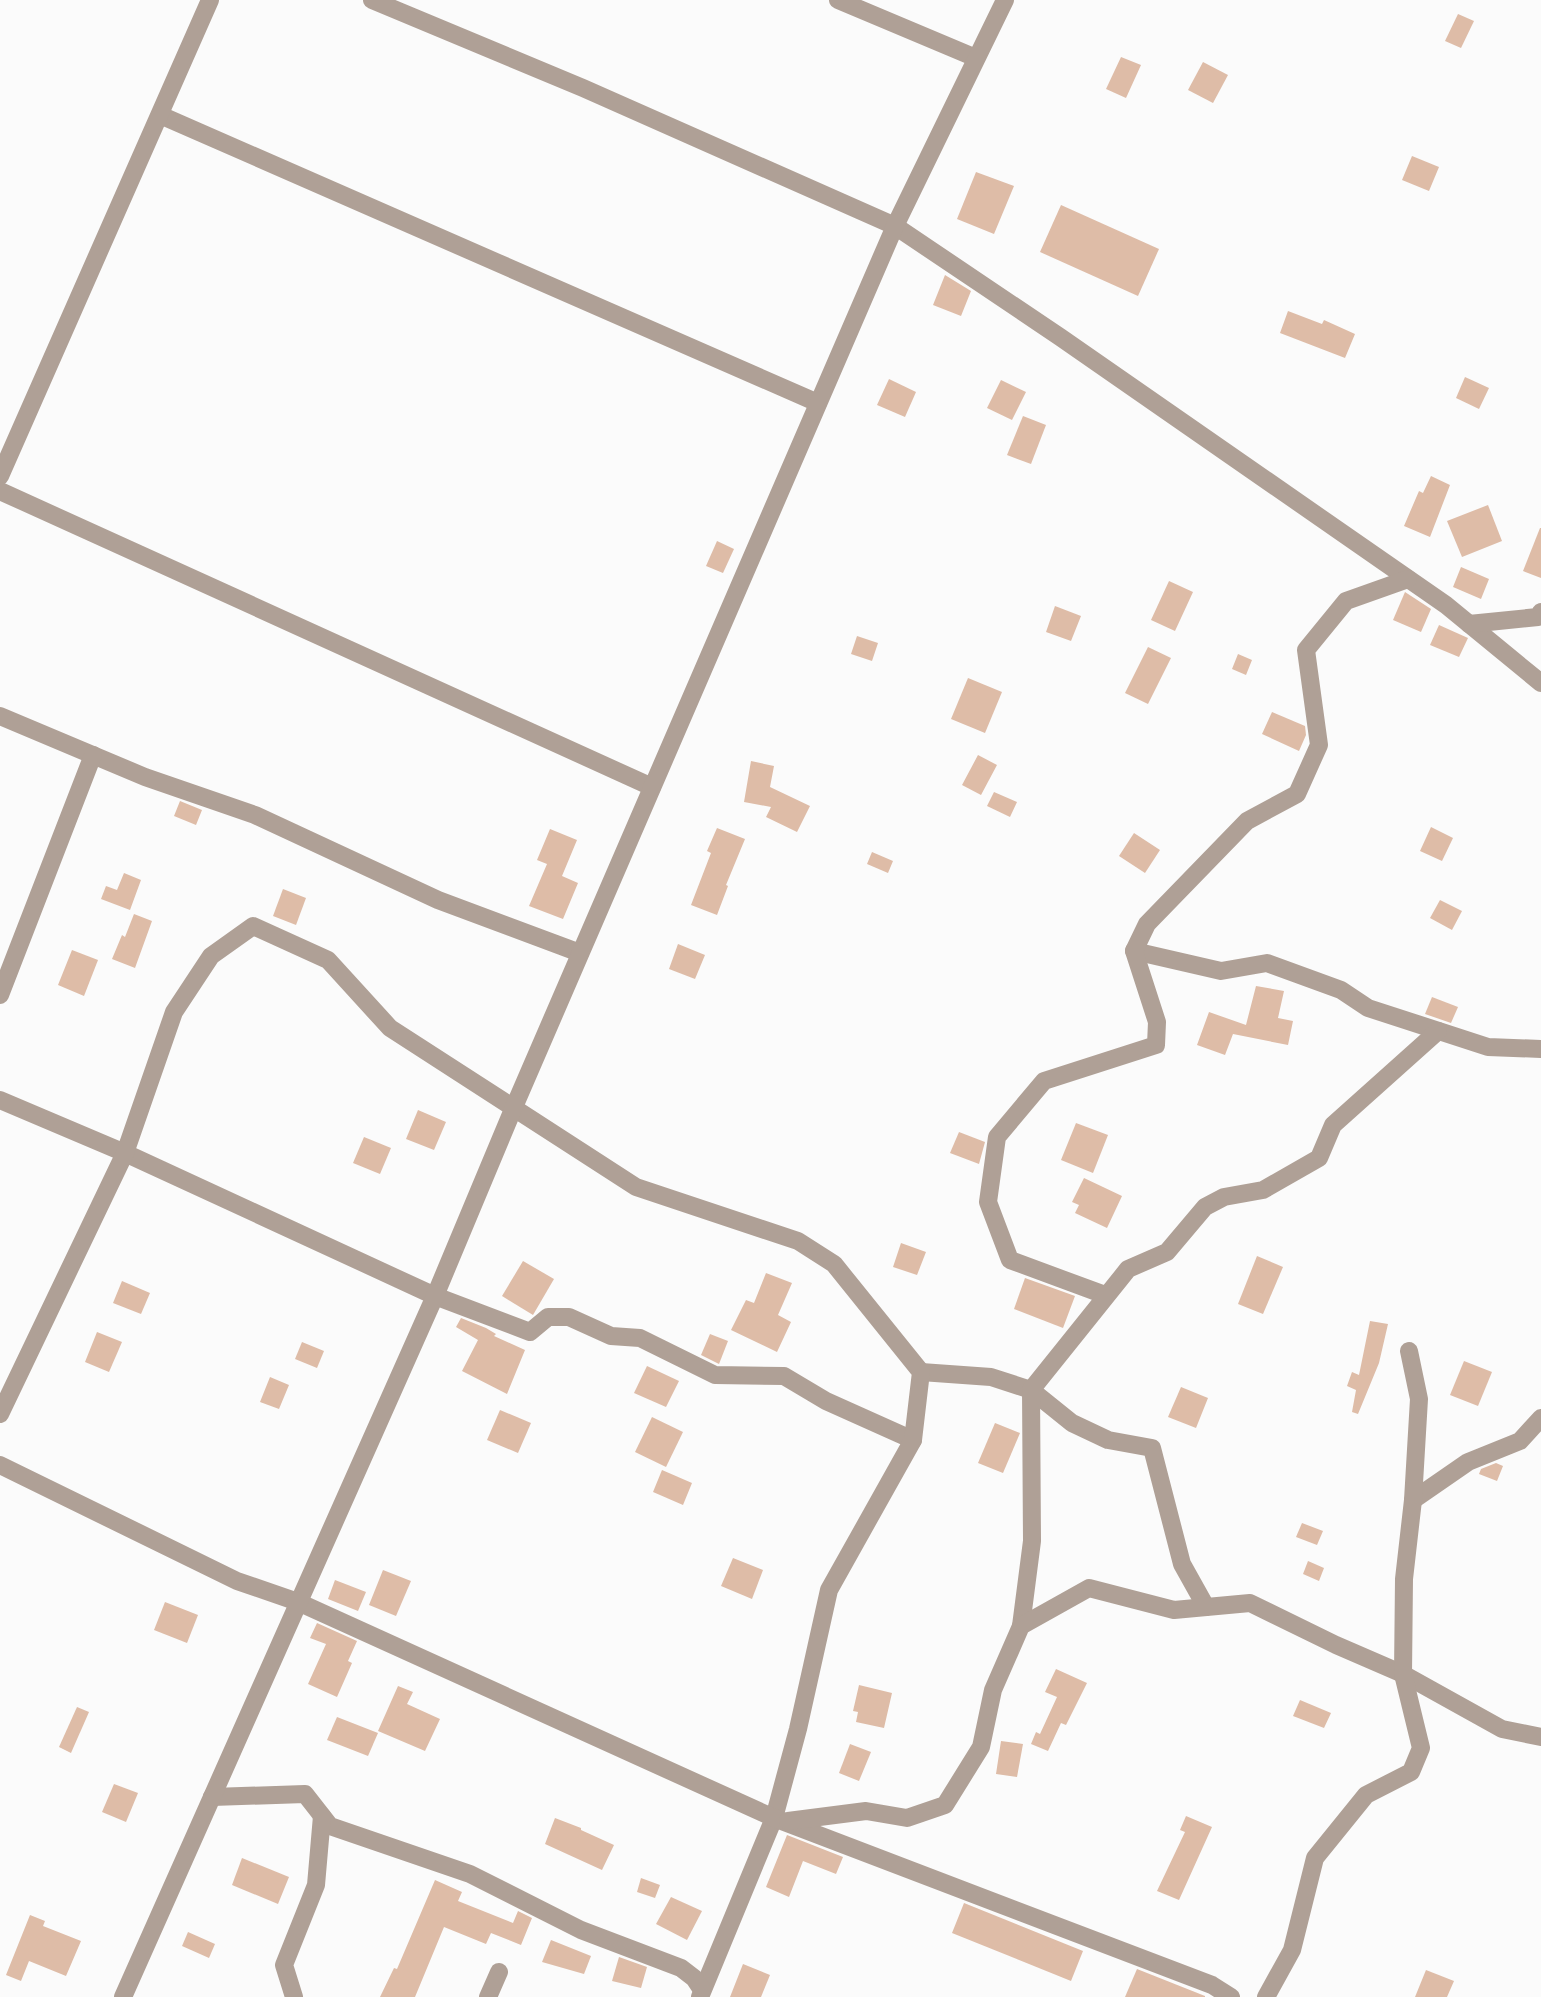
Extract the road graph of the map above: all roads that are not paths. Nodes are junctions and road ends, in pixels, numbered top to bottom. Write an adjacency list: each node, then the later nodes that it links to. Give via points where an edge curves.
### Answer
1 (210, 0): 6 (street)
2 (372, 0): 7 (street)
3 (838, 0): 5 (street)
4 (1005, 0): 5 (street)
5 (976, 58): 7 (street)
6 (160, 115): 8 (street); 9 (street)
7 (895, 226): 8 (street); 11 (street)
8 (818, 403): 17 (street)
9 (0, 477)
10 (0, 491): 17 (street)
11 (1408, 579): 13 (street); 18 (street, via 1346,601 1306,650 1319,745 1297,794 1247,821 1147,924)
12 (1541, 612): 13 (street, via 1538,617)
13 (1469, 624): 14 (street)
14 (1541, 683)
15 (0, 716): 16 (street)
16 (93, 755): 19 (street, via 255,815 438,900); 20 (street)
17 (652, 787): 19 (street)
18 (1134, 951): 21 (street, via 1221,971 1267,963 1341,990 1368,1008); 27 (street, via 1157,1023 1156,1045 1044,1081 997,1137 988,1202 1010,1261)
19 (580, 953): 24 (street)
20 (0, 995)
21 (1438, 1031): 22 (street, via 1488,1047); 27 (street, via 1333,1125 1320,1158 1263,1190 1224,1197 1205,1207 1167,1252 1128,1269)
22 (1541, 1049)
23 (0, 1100): 25 (street)
24 (514, 1107): 25 (street, via 390,1028 328,960 253,926 211,956 174,1012); 26 (street); 29 (street, via 636,1187 798,1241 834,1264)
25 (125, 1153): 26 (street); 31 (street)
26 (435, 1296): 33 (street, via 530,1332 548,1317 569,1317 611,1336 640,1338 715,1374 784,1376 826,1401); 36 (street)
27 (1105, 1296): 30 (street)
28 (1409, 1351): 35 (street, via 1419,1399)
29 (921, 1371): 30 (street, via 991,1377); 33 (street)
30 (1031, 1390): 37 (street, via 1072,1423 1108,1440 1153,1448 1182,1564); 38 (street, via 1031,1541)
31 (0, 1414)
32 (1541, 1418): 35 (street, via 1520,1441 1468,1462)
33 (913, 1440): 43 (street, via 829,1590)
34 (0, 1465): 36 (street, via 237,1581)
35 (1413, 1500): 39 (street, via 1404,1579)
36 (299, 1602): 41 (street); 43 (street)
37 (1206, 1607): 38 (street, via 1174,1610 1089,1588); 39 (street, via 1250,1603)
38 (1021, 1626): 43 (street, via 993,1690 981,1747 945,1805 907,1818 866,1811)
39 (1404, 1674): 40 (street, via 1502,1729); 50 (street, via 1421,1748 1411,1772 1366,1795 1315,1858 1292,1950)
40 (1541, 1737)
41 (212, 1797): 42 (street, via 305,1794); 46 (street)
42 (322, 1816): 45 (street, via 330,1826 470,1874 582,1930 681,1968 694,1978); 47 (street, via 316,1885 284,1965)
43 (779, 1819): 45 (street); 49 (street, via 1212,1985)
44 (499, 1972): 48 (street)
45 (701, 1994)
46 (123, 1997)
47 (294, 1997)
48 (488, 1997)
49 (1231, 1997)
50 (1266, 1997)

